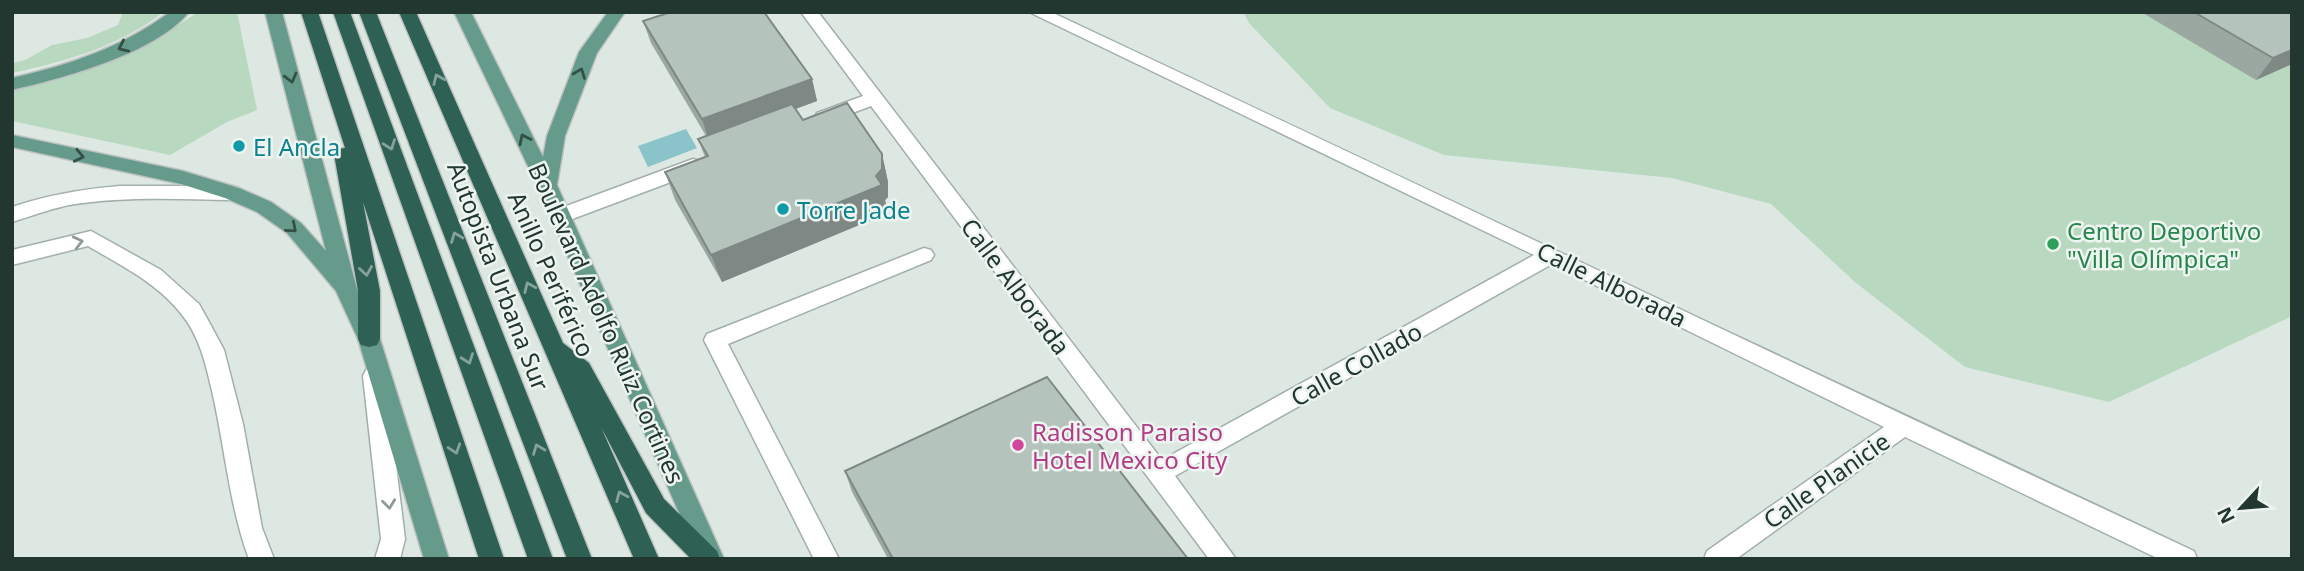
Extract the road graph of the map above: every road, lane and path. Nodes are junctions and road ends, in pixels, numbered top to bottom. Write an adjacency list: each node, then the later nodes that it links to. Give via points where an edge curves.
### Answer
1 (181, 12): 12 (main road, one-way to 12, via 156,31 102,57)
2 (274, 12): 24 (main road, one-way to 24)
3 (309, 12): 11 (highway)
4 (341, 12): 33 (highway, one-way to 33)
5 (367, 12): 34 (highway, Autopista Urbana Sur, one-way to 5)
6 (407, 12): 26 (highway, Anillo Periférico, one-way to 6)
7 (462, 12): 17 (main road, Boulevard Adolfo Ruiz Cortines, one-way to 7)
8 (617, 12): 17 (main road, one-way to 8, via 556,136 588,52)
9 (809, 12): 13 (street, Calle Alborada)
10 (1037, 12): 22 (street, Calle Alborada)
11 (317, 36): 25 (highway, one-way to 25, via 358,222 369,291); 32 (highway, one-way to 32)
12 (12, 84)
13 (873, 99): 14 (street); 28 (street, Calle Alborada)
14 (809, 123)
15 (12, 141): 18 (main road, one-way to 18)
16 (707, 161): 20 (street)
17 (547, 184): 20 (main road, Boulevard Adolfo Ruiz Cortines)
18 (232, 193): 19 (street, via 99,192); 24 (main road, one-way to 24, via 264,207 294,228)
19 (12, 215)
20 (560, 216): 36 (main road, Boulevard Adolfo Ruiz Cortines)
21 (924, 255): 37 (street, via 715,340)
22 (1552, 255): 27 (street, Calle Alborada); 28 (street, Calle Collado)
23 (12, 258): 29 (street, one-way to 29, via 91,239 154,275 191,310 213,350 250,527)
24 (346, 289): 25 (main road)
25 (369, 339): 30 (street, one-way to 30, via 393,539); 31 (main road)
26 (555, 347): 35 (highway, Anillo Periférico, one-way to 26); 36 (highway, via 581,369 655,506)
27 (1903, 426): 39 (street, Calle Planicie); 40 (street, Calle Alborada)
28 (1159, 473): 38 (street, Calle Alborada)
29 (262, 559)
30 (387, 559)
31 (437, 559)
32 (492, 559)
33 (541, 559)
34 (580, 559)
35 (647, 559)
36 (710, 559)
37 (827, 559)
38 (1224, 559)
39 (1716, 559)
40 (2185, 559)

